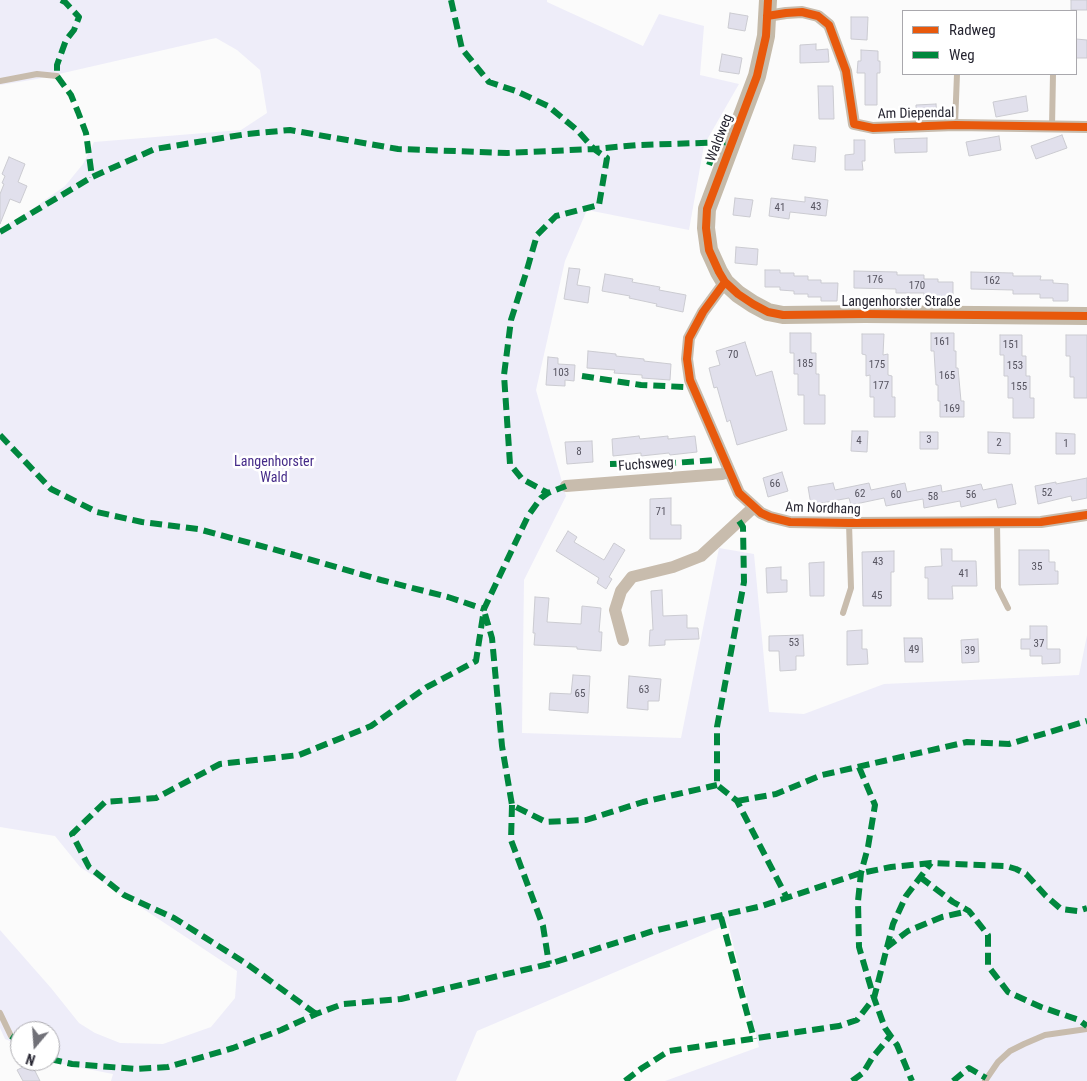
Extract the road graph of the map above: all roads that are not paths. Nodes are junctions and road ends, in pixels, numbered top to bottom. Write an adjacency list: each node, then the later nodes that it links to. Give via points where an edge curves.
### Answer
1 (768, 8): 6 (street, Am Diependal, via 818,16 829,25 846,71 854,124 873,128); 9 (street, Waldweg, via 766,36 756,76 707,209 709,250)
2 (957, 75): 6 (lane)
3 (1053, 75): 7 (lane)
4 (56, 76): 5 (lane, via 37,74)
5 (0, 81)
6 (955, 125): 7 (street, Am Diependal)
7 (1052, 127): 8 (street, Am Diependal)
8 (1087, 127)
9 (724, 282): 10 (street, Langenhorster Straße, via 752,304 784,315); 11 (street, Am Nordhang, via 689,338 687,360 690,380)
10 (1087, 316)
11 (729, 472): 12 (street, Fuchsweg); 13 (street, Am Nordhang, via 739,493)
12 (566, 486)
13 (754, 508): 15 (street, Am Nordhang, via 770,517 790,522); 19 (street, via 701,556 632,577 621,591 615,610)
14 (1087, 515): 16 (street, Am Nordhang)
15 (849, 523): 16 (street, Am Nordhang); 18 (lane, Am Nordhang, via 851,588)
16 (998, 524): 17 (lane, via 998,588)
17 (1008, 608)
18 (843, 613)
19 (623, 640)
20 (0, 1013): 22 (lane)
21 (1087, 1029): 23 (lane, via 1045,1036 1010,1051)
22 (10, 1034)
23 (985, 1081)

